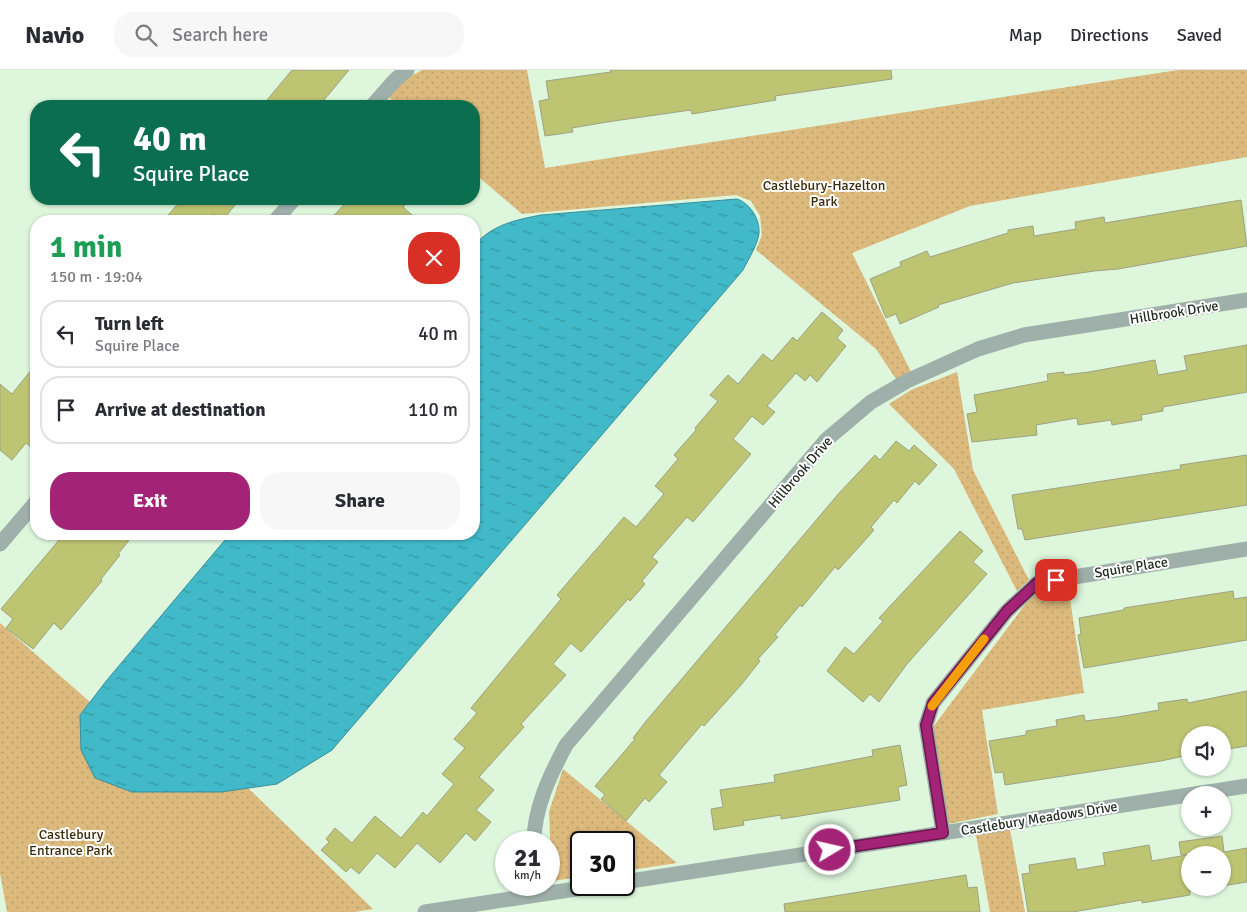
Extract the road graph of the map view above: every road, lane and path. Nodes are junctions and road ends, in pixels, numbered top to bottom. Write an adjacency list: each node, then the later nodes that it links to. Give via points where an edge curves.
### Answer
1 (407, 70): 2 (street)
2 (377, 100)
3 (289, 205): 4 (street)
4 (280, 215)
5 (1247, 300): 10 (street, Hillbrook Drive, via 1024,334 969,353 907,381 871,402 826,440 566,745 548,779)
6 (30, 509): 7 (street)
7 (0, 544)
8 (1247, 549): 11 (street, Squire Place, via 1037,583 1007,611 933,703 926,725)
9 (1247, 786): 11 (street, Castlebury Meadows Drive)
10 (534, 831)
11 (943, 833): 12 (street, Castlebury Meadows Drive)
12 (635, 880)
13 (507, 896): 14 (street)
14 (426, 912)

